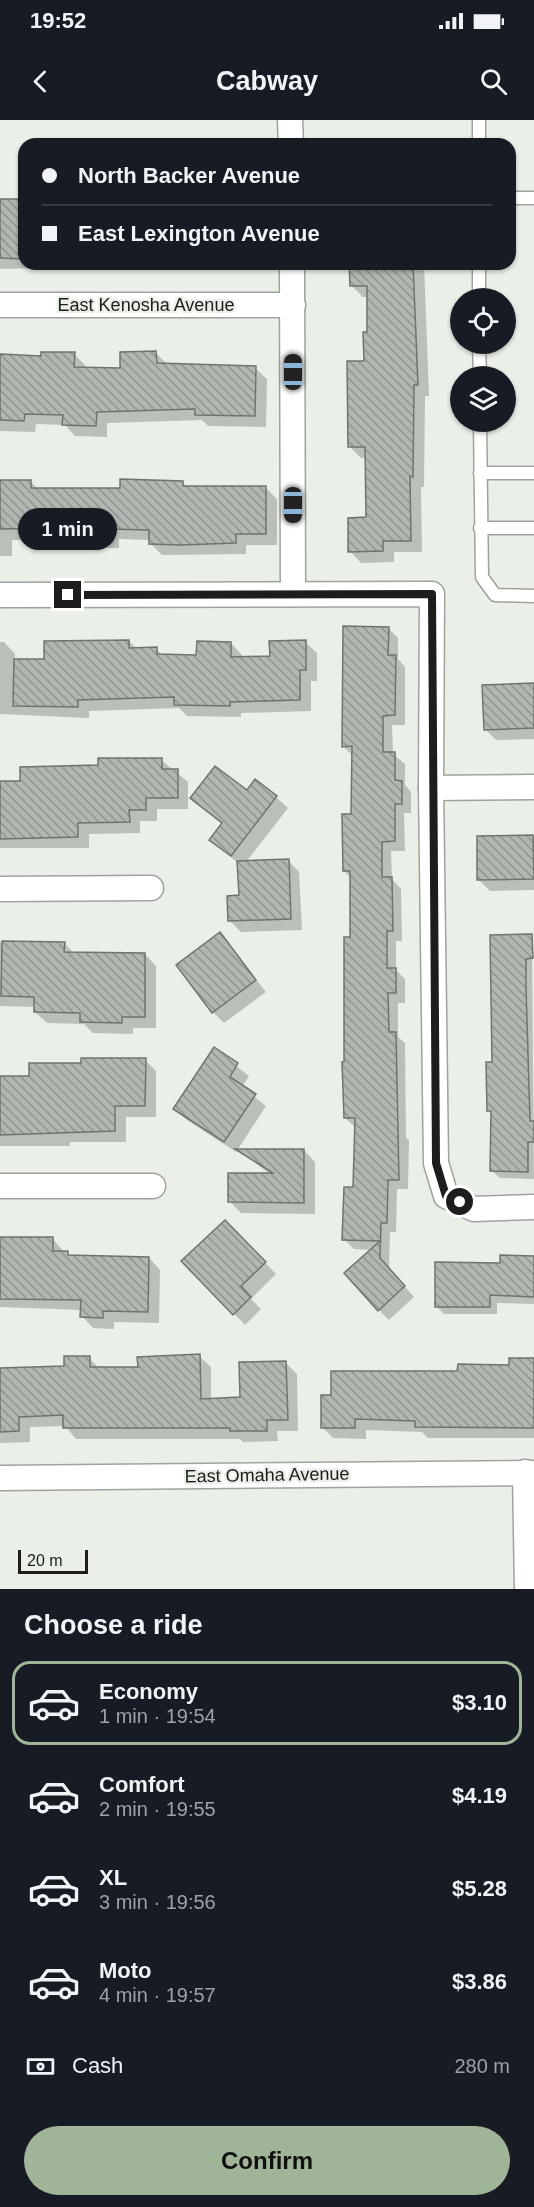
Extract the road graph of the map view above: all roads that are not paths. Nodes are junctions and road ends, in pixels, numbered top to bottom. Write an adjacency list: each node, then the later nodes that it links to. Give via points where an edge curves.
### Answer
1 (290, 120): 3 (street)
2 (478, 120): 4 (lane)
3 (291, 138)
4 (478, 138)
5 (516, 198): 6 (lane)
6 (534, 198)
7 (292, 270): 11 (street)
8 (479, 270): 9 (lane)
9 (479, 288)
10 (0, 305): 11 (street, East Kenosha Avenue)
11 (293, 305): 17 (street)
12 (480, 432): 13 (lane)
13 (480, 473): 14 (lane); 15 (lane)
14 (534, 473)
15 (480, 528): 16 (lane); 19 (lane, via 481,571 487,587 495,595)
16 (534, 528)
17 (293, 594): 18 (street); 21 (street, via 432,594)
18 (0, 595)
19 (534, 596)
20 (534, 787): 21 (street)
21 (431, 788): 26 (street, via 436,1163 446,1196 474,1209)
22 (152, 888): 23 (street)
23 (0, 889)
24 (0, 1186): 25 (street)
25 (153, 1186)
26 (534, 1207)
27 (530, 1472): 28 (street, East Omaha Avenue); 29 (street)
28 (0, 1478)
29 (527, 1589)

